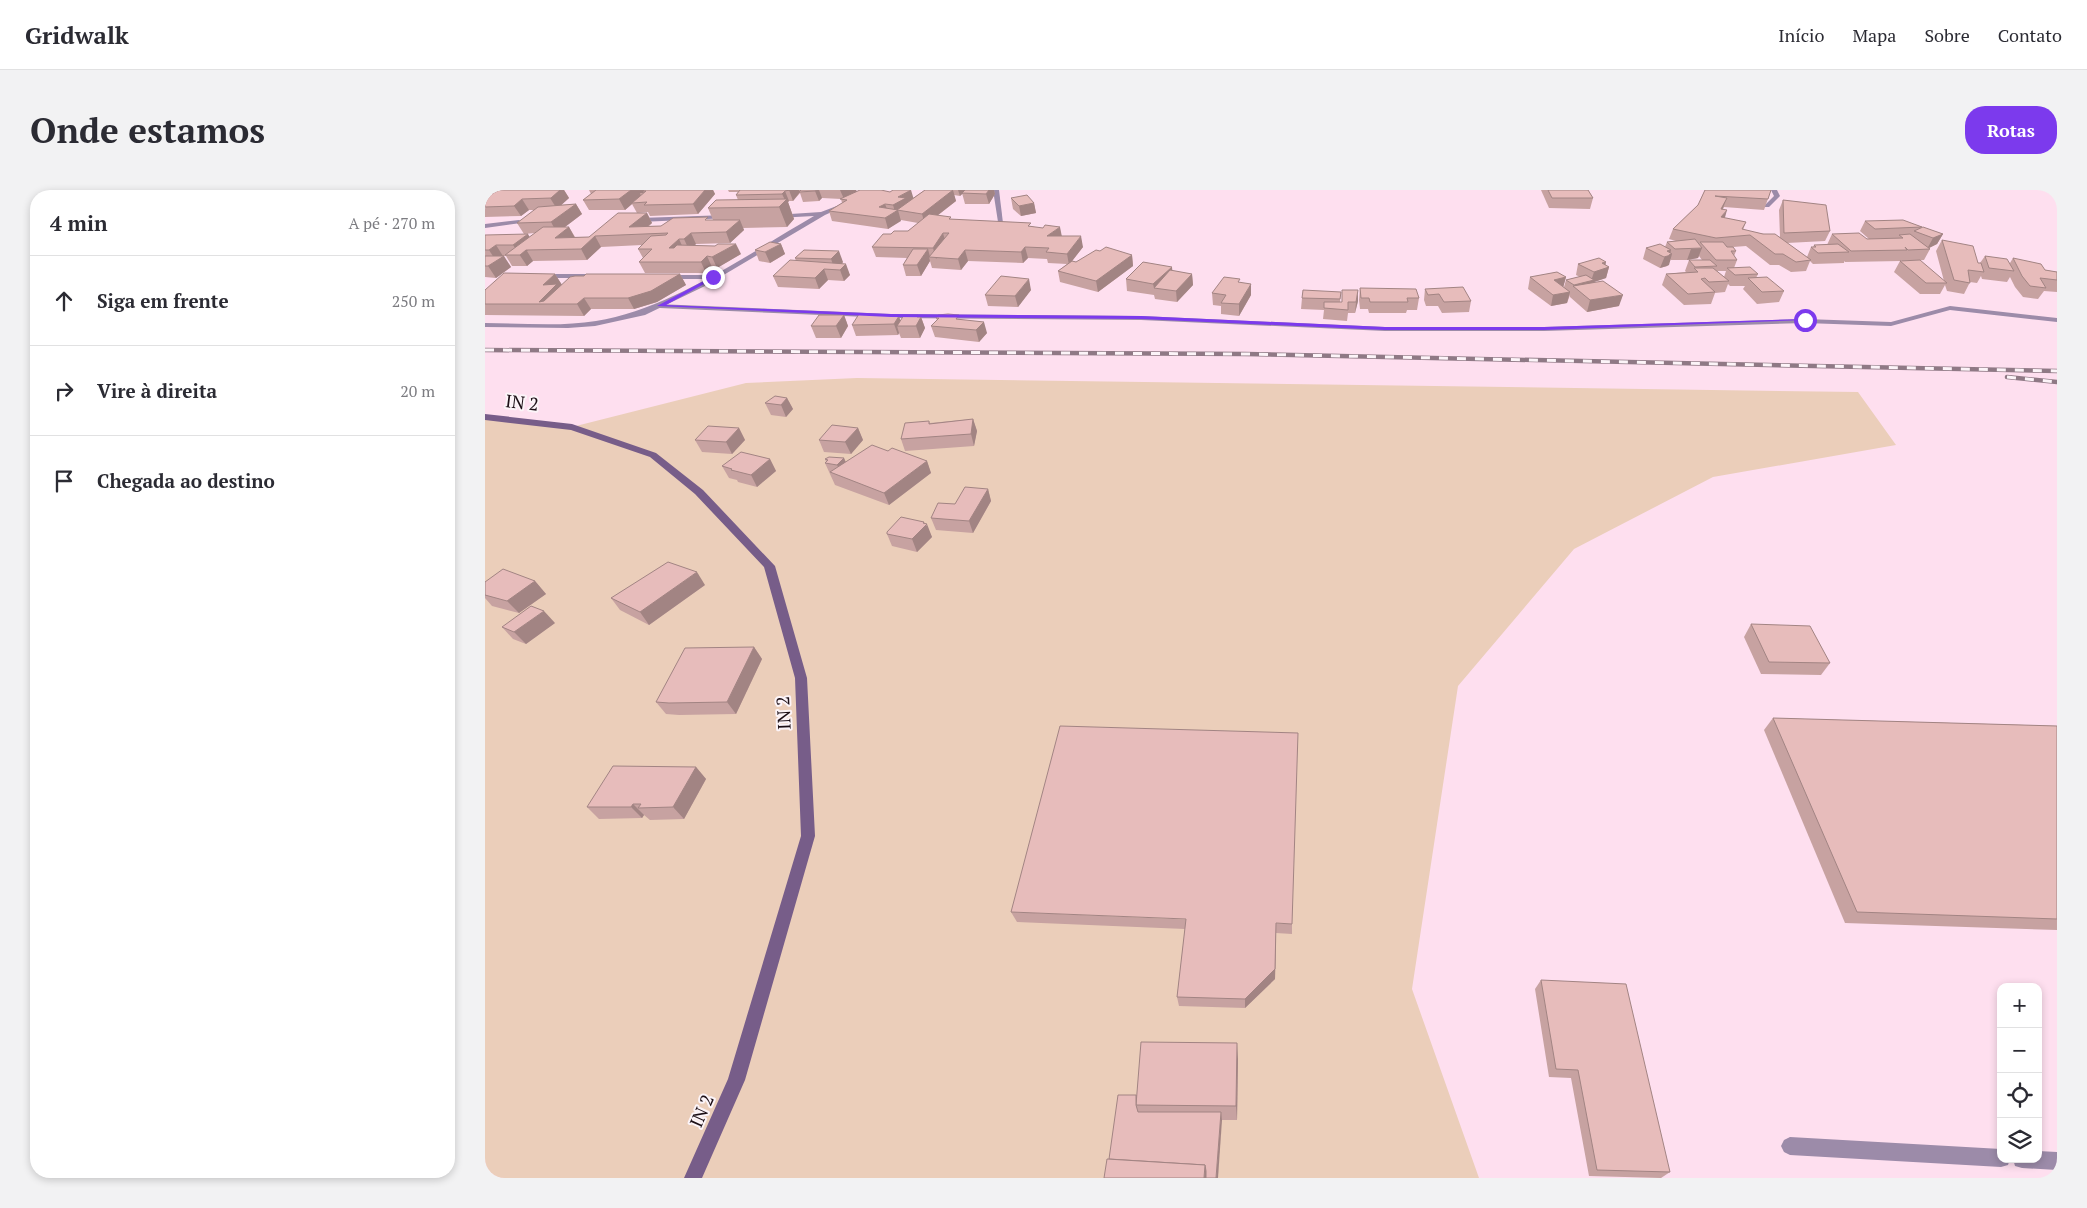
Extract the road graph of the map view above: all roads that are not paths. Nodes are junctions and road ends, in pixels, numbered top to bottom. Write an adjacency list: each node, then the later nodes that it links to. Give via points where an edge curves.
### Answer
1 (996, 190): 10 (street)
2 (1774, 190): 4 (street, via 1777,196)
3 (850, 202): 5 (street)
4 (1767, 206)
5 (823, 214): 6 (street); 15 (street)
6 (765, 216)
7 (736, 217): 8 (street)
8 (640, 220)
9 (519, 222): 11 (street)
10 (1001, 222)
11 (485, 226)
12 (535, 276): 13 (street)
13 (595, 276)
14 (654, 277): 15 (street)
15 (713, 277): 16 (street)
16 (660, 306): 17 (street, via 891,316 1141,318 1385,329 1544,329 1805,320 1891,324 1950,308); 18 (street, via 630,317 595,324)
17 (2057, 320)
18 (485, 325)
19 (485, 417): 24 (street, IN 2, via 572,428 653,455 699,492 769,566 801,678 808,836 736,1080)
20 (1790, 1146): 21 (street)
21 (1997, 1158)
22 (2042, 1160): 23 (street)
23 (2057, 1161)
24 (693, 1178)

